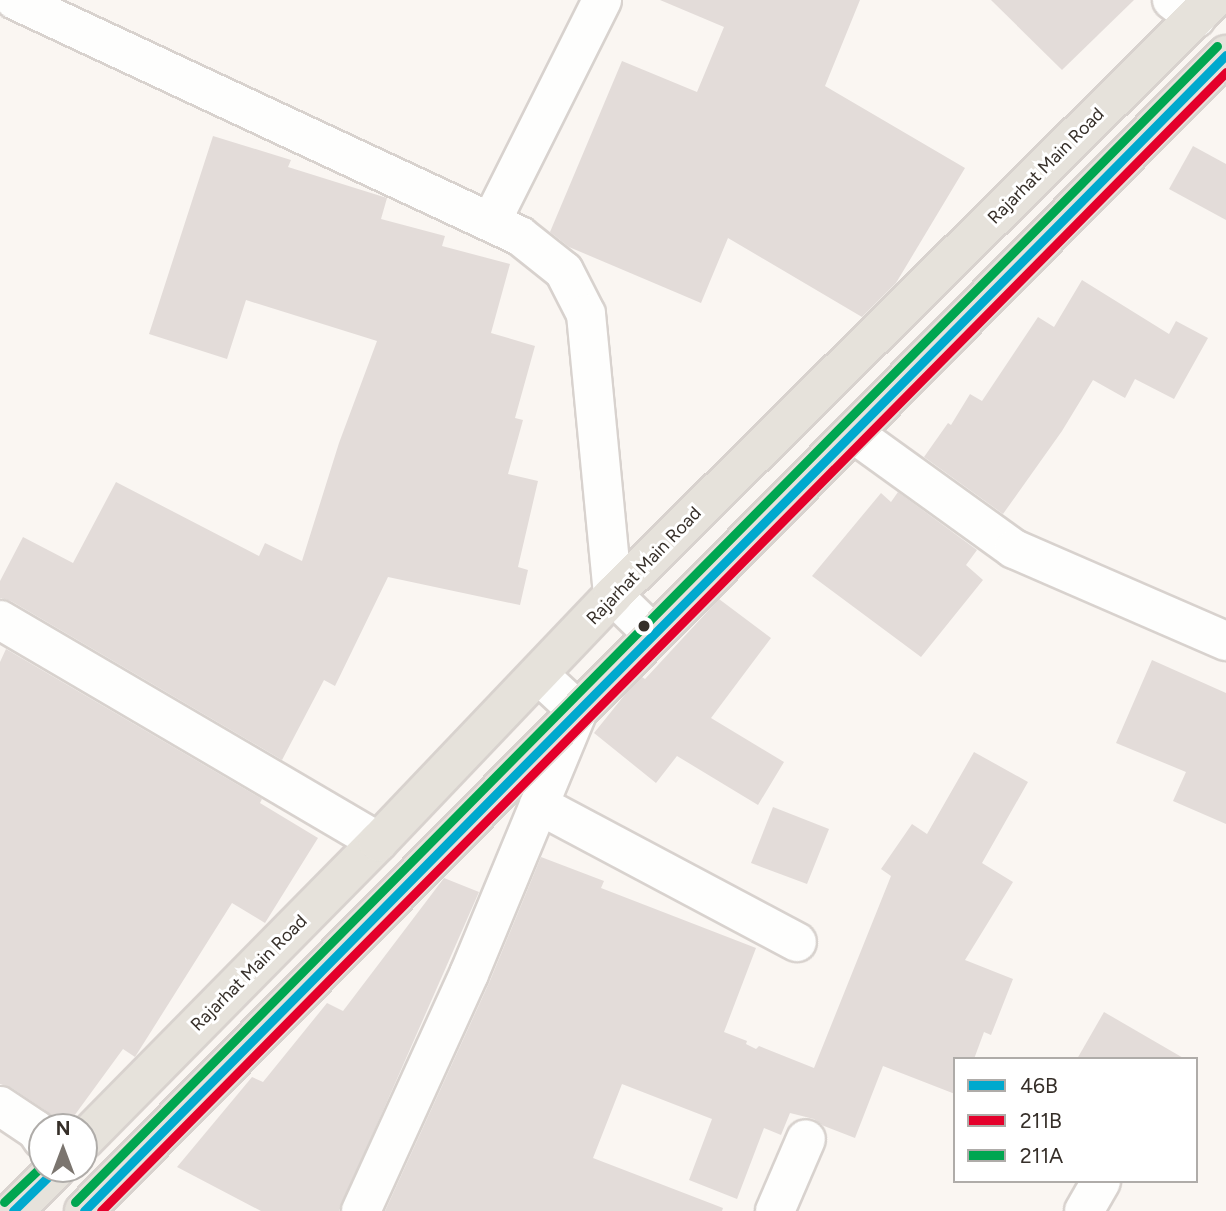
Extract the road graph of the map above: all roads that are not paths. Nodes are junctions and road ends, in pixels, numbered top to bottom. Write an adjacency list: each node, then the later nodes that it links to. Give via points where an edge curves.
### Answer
1 (15, 0): 4 (street)
2 (602, 0): 6 (street)
3 (1194, 6): 8 (main road, Rajarhat Main Road)
4 (70, 12): 6 (street)
5 (1226, 55): 7 (main road)
6 (491, 222): 8 (street, via 520,236 564,271 586,314)
7 (853, 433): 10 (main road); 11 (street, via 1014,549)
8 (613, 595): 10 (street); 12 (main road, Rajarhat Main Road)
9 (0, 620): 15 (street)
10 (653, 635): 13 (main road)
11 (1226, 641)
12 (539, 675): 13 (street); 15 (main road, Rajarhat Main Road)
13 (578, 711): 14 (street); 24 (main road)
14 (539, 805): 16 (street); 25 (street, via 469,974)
15 (378, 842): 19 (main road, Rajarhat Main Road)
16 (797, 942)
17 (0, 1106): 18 (street)
18 (28, 1125)
19 (98, 1126)
20 (806, 1139): 26 (street)
21 (42, 1183): 23 (main road)
22 (1100, 1183): 27 (street)
23 (13, 1211)
24 (84, 1211)
25 (361, 1211)
26 (775, 1211)
27 (1084, 1211)

